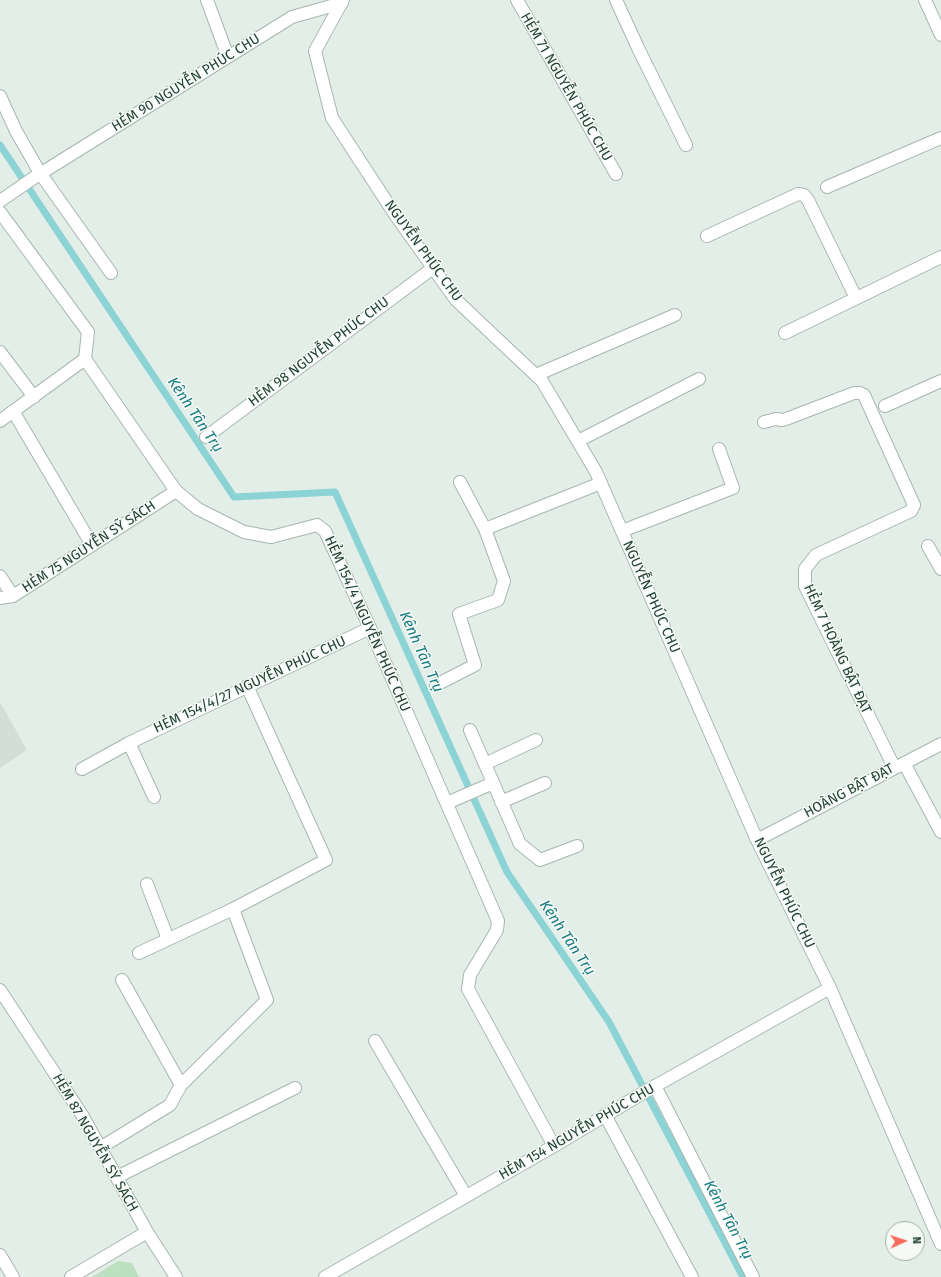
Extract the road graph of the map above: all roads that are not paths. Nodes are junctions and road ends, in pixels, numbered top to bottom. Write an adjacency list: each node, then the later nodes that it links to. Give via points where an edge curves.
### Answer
1 (207, 0): 7 (street)
2 (517, 0): 11 (street, HẺM 71 NGUYỄN PHÚC CHU)
3 (616, 0): 10 (street)
4 (925, 0): 6 (street)
5 (343, 2): 7 (street, HẺM 90 NGUYỄN PHÚC CHU, via 292,17); 18 (street, NGUYỄN PHÚC CHU, via 315,51 332,118)
6 (941, 35)
7 (228, 57): 12 (street, HẺM 90 NGUYỄN PHÚC CHU)
8 (0, 96): 12 (street)
9 (941, 138): 13 (street)
10 (686, 145)
11 (616, 174)
12 (38, 175): 14 (street, HẺM 90 NGUYỄN PHÚC CHU); 19 (street)
13 (827, 187)
14 (0, 201)
15 (0, 212): 24 (street, via 88,332)
16 (706, 236): 20 (street, via 798,194 804,195)
17 (941, 257): 20 (street)
18 (433, 268): 25 (street, NGUYỄN PHÚC CHU, via 456,300); 33 (street, HẺM 98 NGUYỄN PHÚC CHU)
19 (112, 273)
20 (856, 298): 22 (street)
21 (675, 315): 25 (street)
22 (785, 333)
23 (0, 352): 28 (street)
24 (85, 359): 28 (street); 38 (street, HẺM 154/4 NGUYỄN PHÚC CHU)
25 (536, 375): 34 (street, NGUYỄN PHÚC CHU)
26 (699, 379): 34 (street)
27 (941, 381): 29 (street)
28 (34, 397): 30 (street)
29 (885, 406)
30 (13, 412): 31 (street); 41 (street)
31 (0, 421)
32 (764, 422): 55 (street, HẺM 7 HOÀNG BẬT ĐẠT, via 786,419 854,393 864,395 914,506 910,511 816,555 805,569 804,586)
33 (206, 437)
34 (578, 441): 37 (street, NGUYỄN PHÚC CHU)
35 (719, 449): 40 (street, via 733,488)
36 (460, 482): 39 (street)
37 (601, 483): 39 (street); 40 (street, NGUYỄN PHÚC CHU)
38 (176, 491): 41 (street, HẺM 75 NGUYỄN SỸ SÁCH); 47 (street, HẺM 154/4 NGUYỄN PHÚC CHU, via 198,509 244,532 272,537 317,525 325,530)
39 (485, 529): 48 (street, via 504,581 498,600 459,614 475,665)
40 (622, 531): 63 (street, NGUYỄN PHÚC CHU)
41 (92, 545): 45 (street, HẺM 75 NGUYỄN SỸ SÁCH)
42 (928, 546): 43 (street)
43 (941, 569)
44 (0, 576): 45 (street)
45 (13, 596): 46 (street, HẺM 75 NGUYỄN SỸ SÁCH)
46 (0, 598)
47 (370, 628): 49 (street, HẺM 154/4/27 NGUYỄN PHÚC CHU); 61 (street, HẺM 154/4 NGUYỄN PHÚC CHU)
48 (436, 685)
49 (248, 686): 52 (street, HẺM 154/4/27 NGUYỄN PHÚC CHU); 66 (street, via 326,860)
50 (470, 730): 54 (street)
51 (536, 740): 54 (street)
52 (129, 743): 56 (street, HẺM 154/4/27 NGUYỄN PHÚC CHU); 59 (street)
53 (941, 744): 55 (street, HOÀNG BẬT ĐẠT)
54 (485, 764): 58 (street)
55 (899, 765): 62 (street); 63 (street, HOÀNG BẬT ĐẠT)
56 (82, 769)
57 (545, 783): 60 (street)
58 (489, 785): 60 (street); 61 (street)
59 (154, 797)
60 (501, 802): 64 (street, via 520,844 540,860)
61 (446, 803): 77 (street, HẺM 154/4 NGUYỄN PHÚC CHU, via 498,921 497,930 470,975 468,989)
62 (941, 832)
63 (757, 840): 70 (street, NGUYỄN PHÚC CHU)
64 (577, 846)
65 (147, 884): 67 (street)
66 (233, 909): 67 (street); 73 (street, via 267,1000)
67 (168, 939): 68 (street)
68 (139, 953)
69 (122, 980): 73 (street)
70 (830, 988): 75 (street, HẺM 154 NGUYỄN PHÚC CHU); 82 (street, NGUYỄN PHÚC CHU)
71 (0, 990): 78 (street, HẺM 87 NGUYỄN SỸ SÁCH, via 82,1115)
72 (375, 1042): 80 (street)
73 (181, 1085): 78 (street, via 170,1105)
74 (295, 1088): 79 (street)
75 (652, 1088): 76 (street, HẺM 154 NGUYỄN PHÚC CHU); 89 (street)
76 (605, 1115): 77 (street, HẺM 154 NGUYỄN PHÚC CHU); 88 (street)
77 (554, 1146): 80 (street, HẺM 154 NGUYỄN PHÚC CHU)
78 (100, 1148): 79 (street, HẺM 87 NGUYỄN SỸ SÁCH)
79 (117, 1178): 81 (street, HẺM 87 NGUYỄN SỸ SÁCH)
80 (466, 1196): 87 (street, HẺM 154 NGUYỄN PHÚC CHU)
81 (147, 1232): 85 (street); 86 (street, HẺM 87 NGUYỄN SỸ SÁCH)
82 (941, 1244)
83 (0, 1255): 84 (street)
84 (13, 1277)
85 (71, 1277)
86 (176, 1277)
87 (325, 1277)
88 (692, 1277)
89 (753, 1277)

